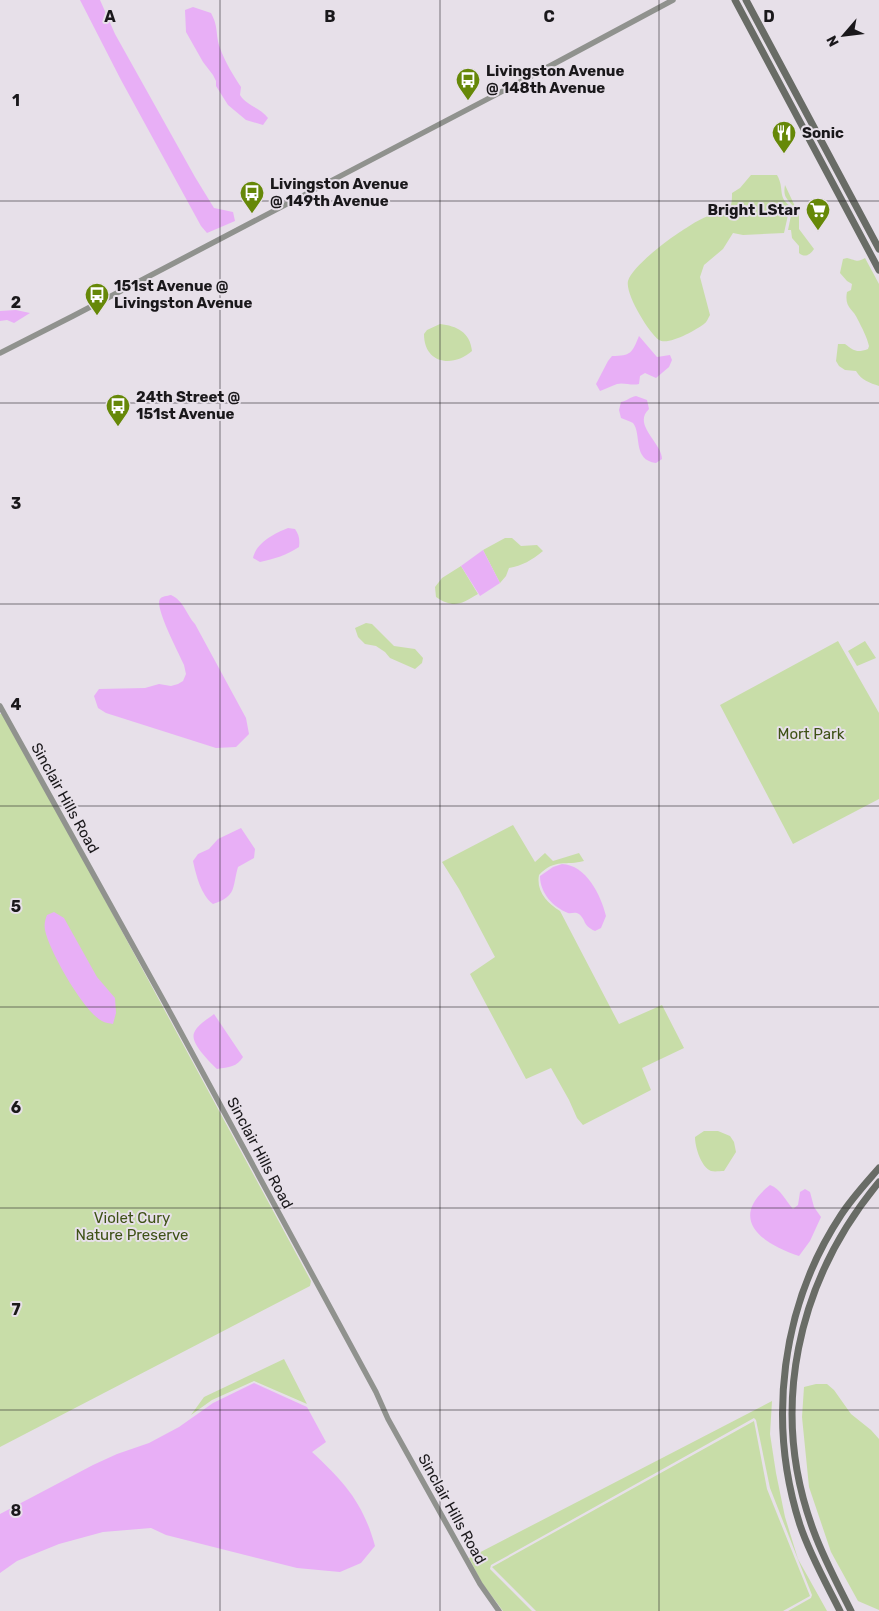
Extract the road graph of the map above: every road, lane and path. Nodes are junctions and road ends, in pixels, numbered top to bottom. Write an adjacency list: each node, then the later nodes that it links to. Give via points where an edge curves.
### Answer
1 (673, 0): 8 (street)
2 (735, 0): 5 (main road)
3 (746, 0): 4 (main road)
4 (877, 239): 5 (street); 6 (main road)
5 (866, 245): 7 (main road)
6 (879, 248)
7 (879, 270)
8 (0, 353)
9 (0, 706): 12 (street, Sinclair Hills Road, via 166,1005 393,1428 480,1584)
10 (879, 1168): 13 (main road, via 841,1216 810,1275 792,1329 782,1393 784,1457 800,1526)
11 (879, 1182): 14 (main road, via 848,1224 819,1278 803,1323 792,1388 796,1463 806,1508 820,1548)
12 (499, 1611)
13 (840, 1611)
14 (851, 1611)

